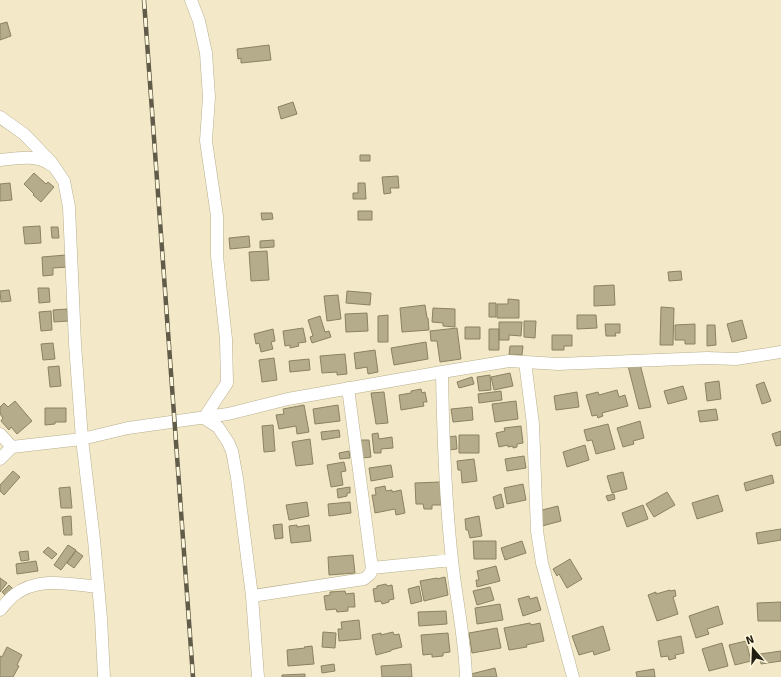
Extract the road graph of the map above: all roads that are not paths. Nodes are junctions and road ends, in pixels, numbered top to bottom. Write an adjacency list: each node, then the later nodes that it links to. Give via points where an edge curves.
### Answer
1 (191, 0): 9 (street, via 206,53 209,97 206,140 217,216 217,256 226,339 227,383)
2 (0, 116): 4 (street, via 24,134)
3 (0, 160): 4 (street, via 40,159)
4 (57, 171): 11 (street, via 64,181 69,207)
5 (781, 352): 6 (street, via 736,359 558,364)
6 (525, 362): 7 (street, via 509,361); 22 (street, via 533,424 537,531 542,563)
7 (442, 372): 8 (street); 14 (street, via 444,449)
8 (348, 388): 9 (street); 15 (street)
9 (204, 418): 11 (street, via 128,428); 17 (street, via 218,427 232,451)
10 (0, 434): 12 (street)
11 (82, 439): 12 (street); 16 (street)
12 (12, 446): 13 (street)
13 (0, 459)
14 (452, 560): 15 (street); 21 (street, via 466,660)
15 (372, 568): 17 (street, via 364,579)
16 (98, 587): 18 (street, via 56,582 38,584 12,596); 19 (street)
17 (252, 596): 20 (street)
18 (0, 610)
19 (104, 677)
20 (258, 677)
21 (466, 677)
22 (573, 677)

